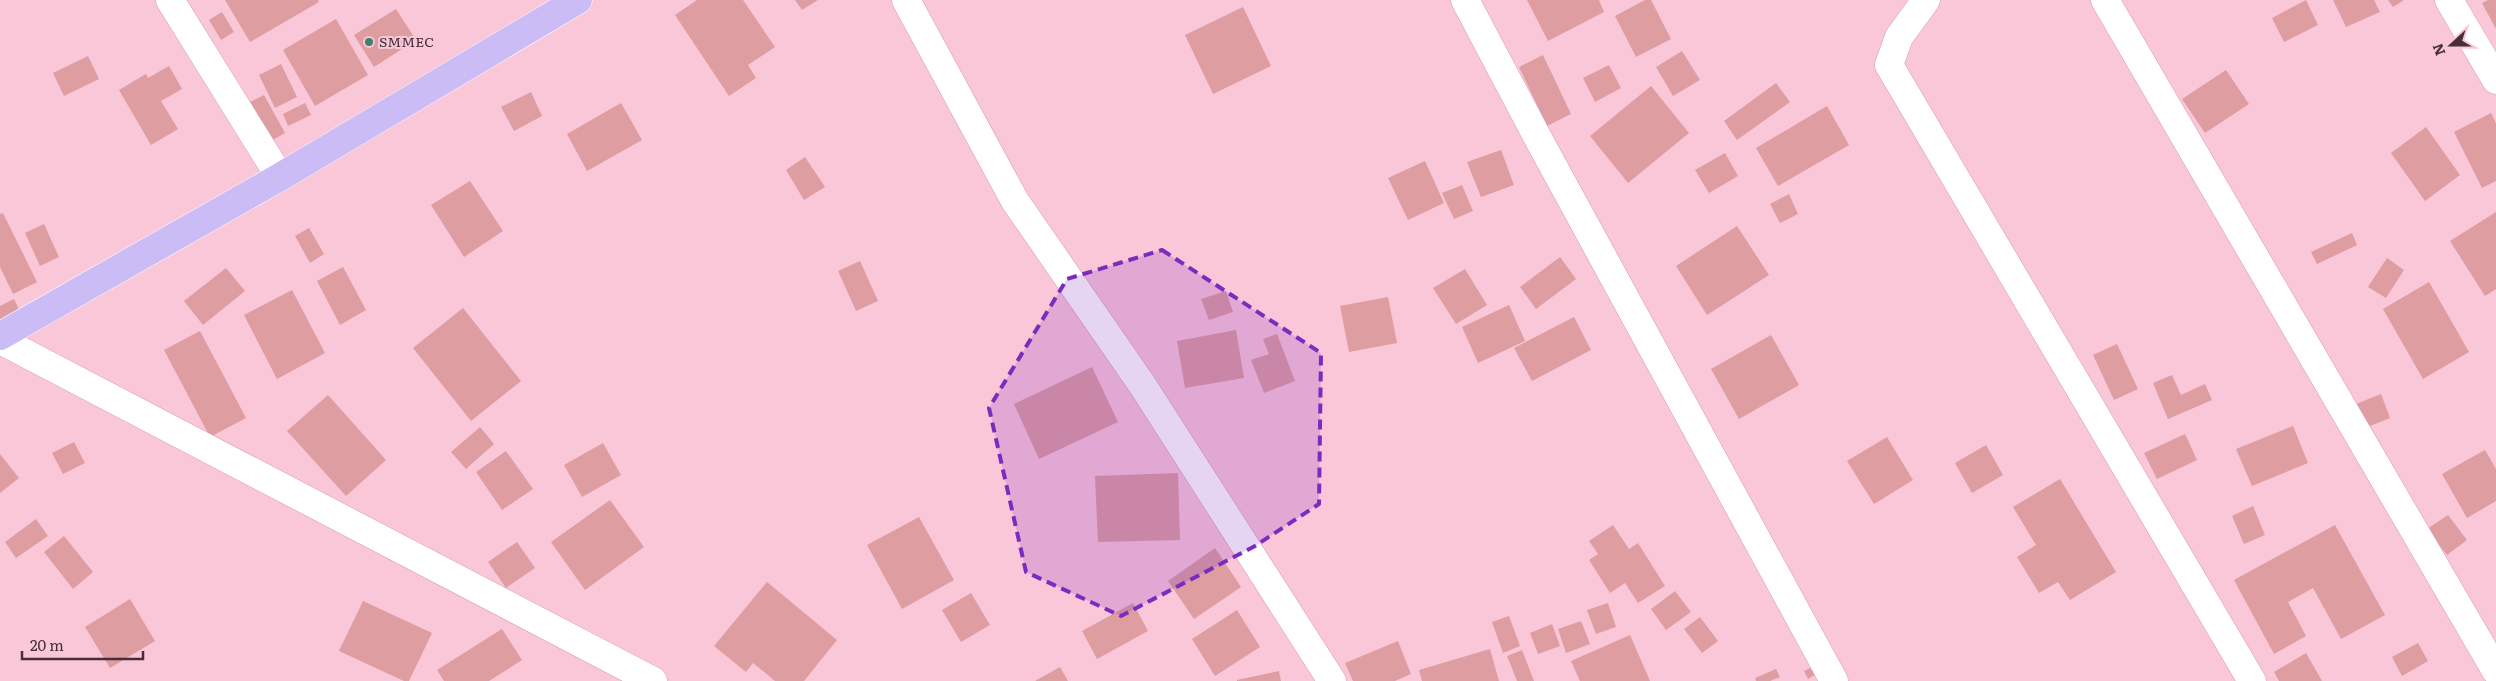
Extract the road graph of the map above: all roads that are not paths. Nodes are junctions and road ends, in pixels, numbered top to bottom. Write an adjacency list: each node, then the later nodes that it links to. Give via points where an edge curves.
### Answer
1 (170, 0): 9 (street)
2 (578, 0): 9 (main road)
3 (906, 0): 13 (street, via 1015,201 1143,386)
4 (1465, 0): 14 (street)
5 (1926, 0): 15 (street, via 1899,37 1889,65)
6 (2105, 0): 11 (street)
7 (2449, 0): 8 (street)
8 (2496, 80)
9 (280, 177): 10 (main road)
10 (0, 338): 12 (street)
11 (2496, 671)
12 (653, 681)
13 (1332, 681)
14 (1834, 681)
15 (2252, 681)

